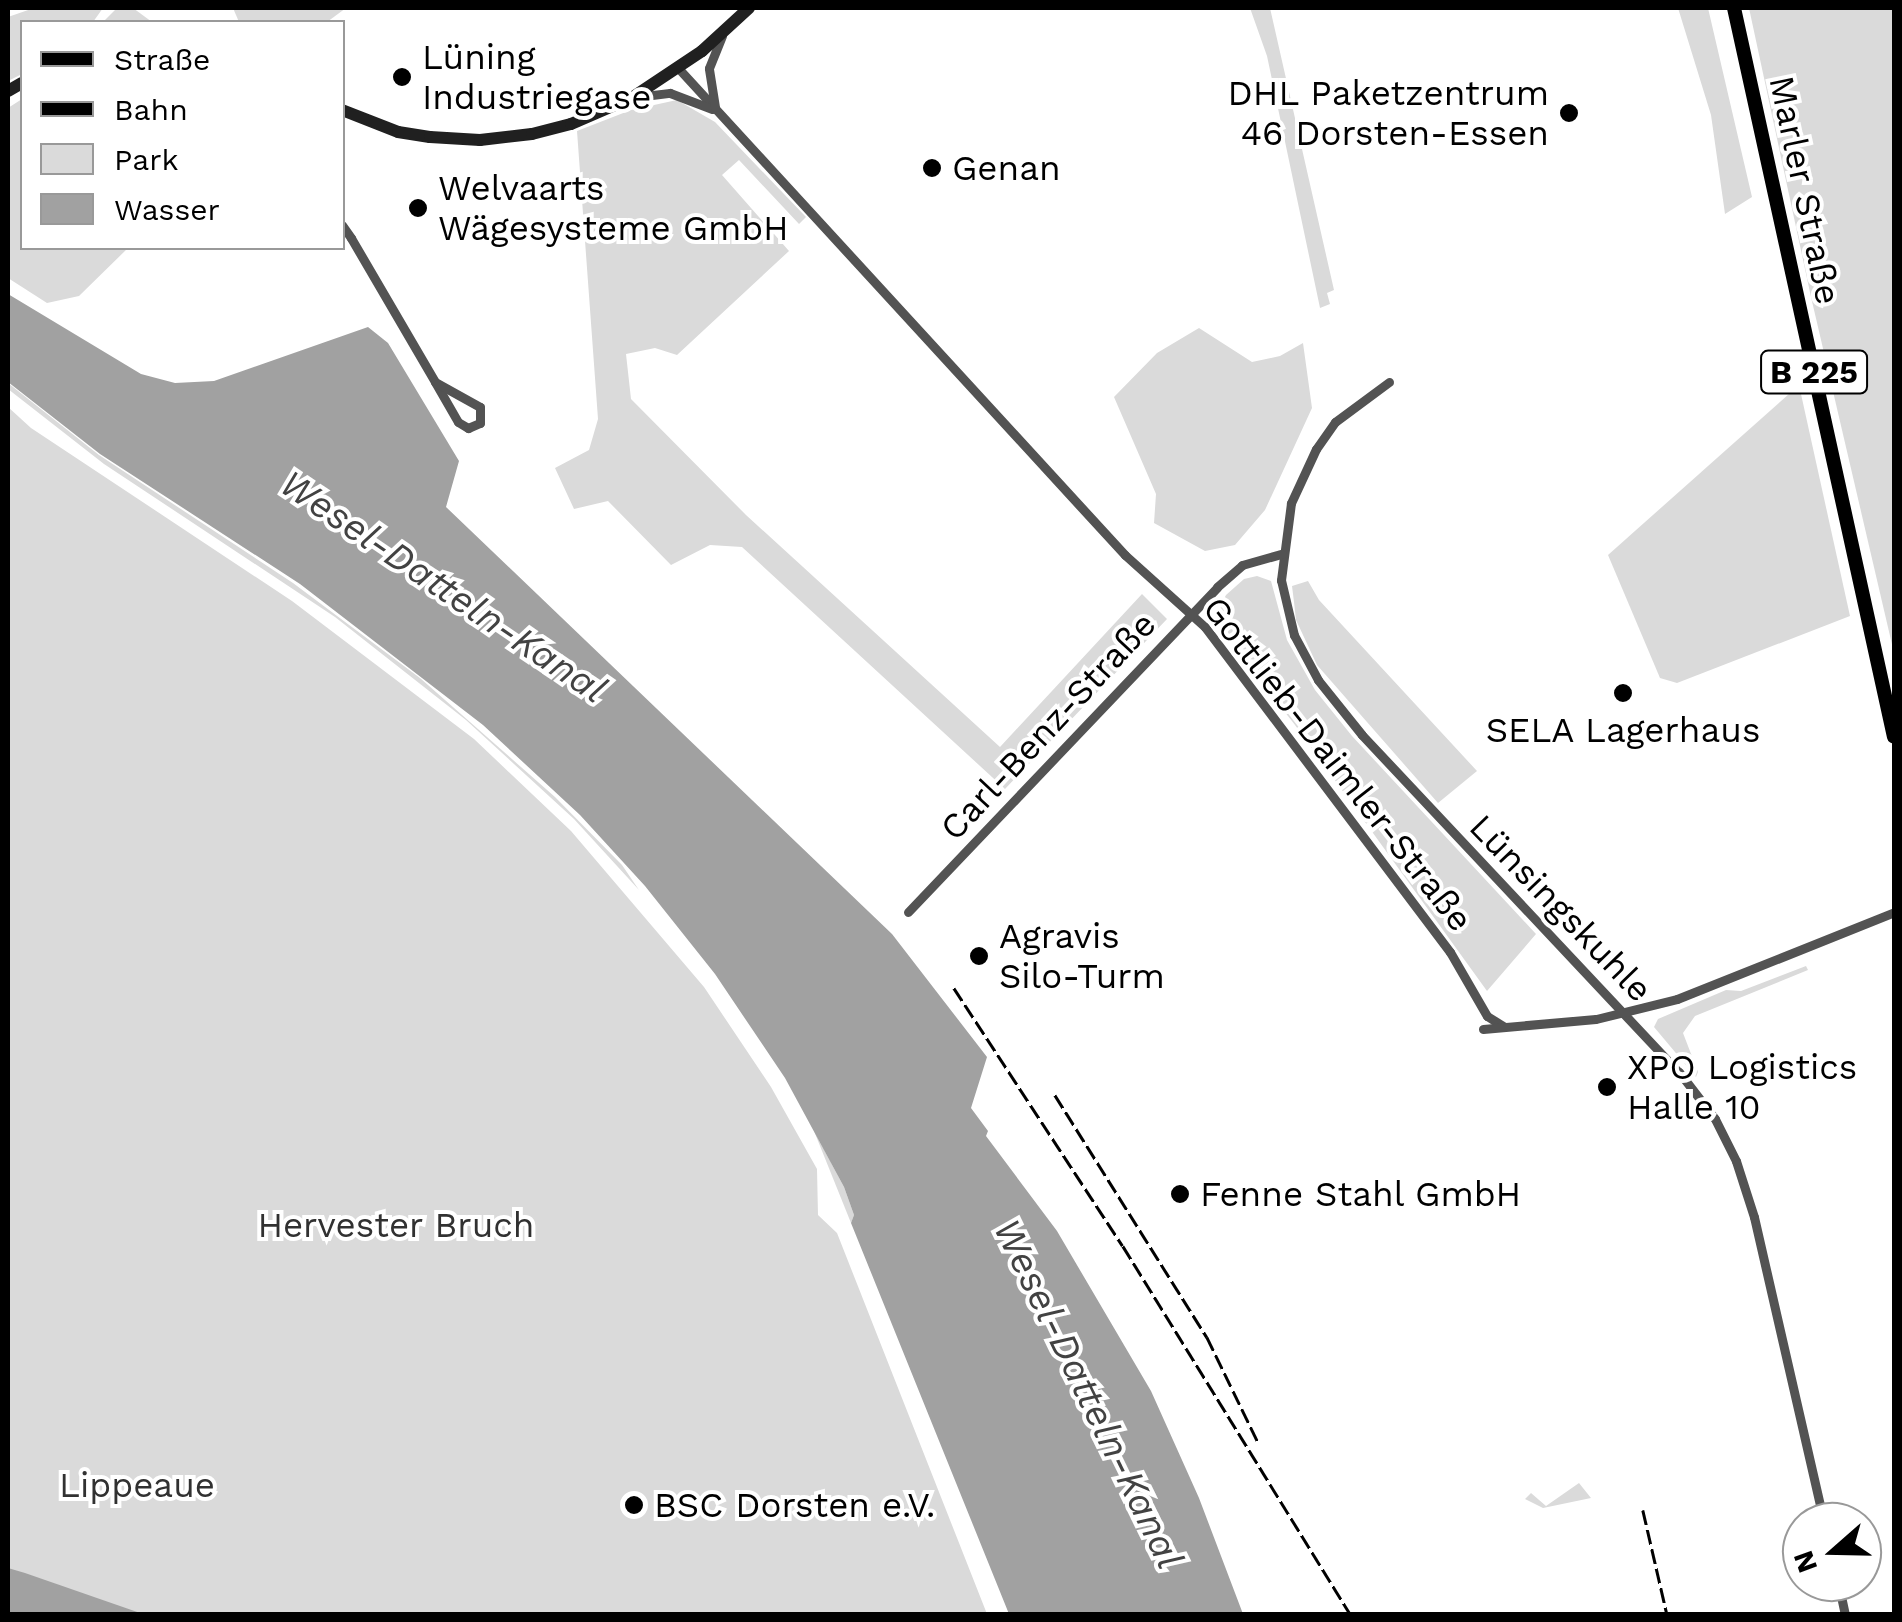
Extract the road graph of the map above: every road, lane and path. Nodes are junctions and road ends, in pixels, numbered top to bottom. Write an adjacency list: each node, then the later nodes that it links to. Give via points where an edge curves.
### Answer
1 (749, 8): 3 (street)
2 (1734, 8): 13 (main road, Marler Straße / B 225)
3 (723, 33): 4 (street); 6 (street, via 709,74)
4 (679, 68): 5 (street); 6 (street, Gottlieb-Daimler-Straße)
5 (633, 97): 6 (street, Gottlieb-Daimler-Straße, via 670,94); 7 (street, via 571,124 498,139 406,134)
6 (715, 110): 12 (street, Gottlieb-Daimler-Straße, via 1125,556)
7 (345, 111)
8 (345, 230): 9 (street)
9 (434, 382): 9 (street, via 460,425 480,423 476,404)
10 (1388, 382): 11 (street, Lünsingskuhle, via 1348,409 1316,449 1292,503)
11 (1282, 554): 12 (street, Carl-Benz-Straße, via 1242,565); 16 (street, Lünsingskuhle, via 1291,627 1332,700)
12 (1191, 614): 14 (street, Carl-Benz-Straße); 17 (street, Gottlieb-Daimler-Straße, via 1450,952 1487,1016)
13 (1894, 736)
14 (908, 912)
15 (1894, 912): 16 (street)
16 (1624, 1014): 17 (street); 19 (street, Lünsingskuhle, via 1694,1090 1736,1161)
17 (1503, 1026): 18 (street)
18 (1483, 1028)
19 (1819, 1502)

